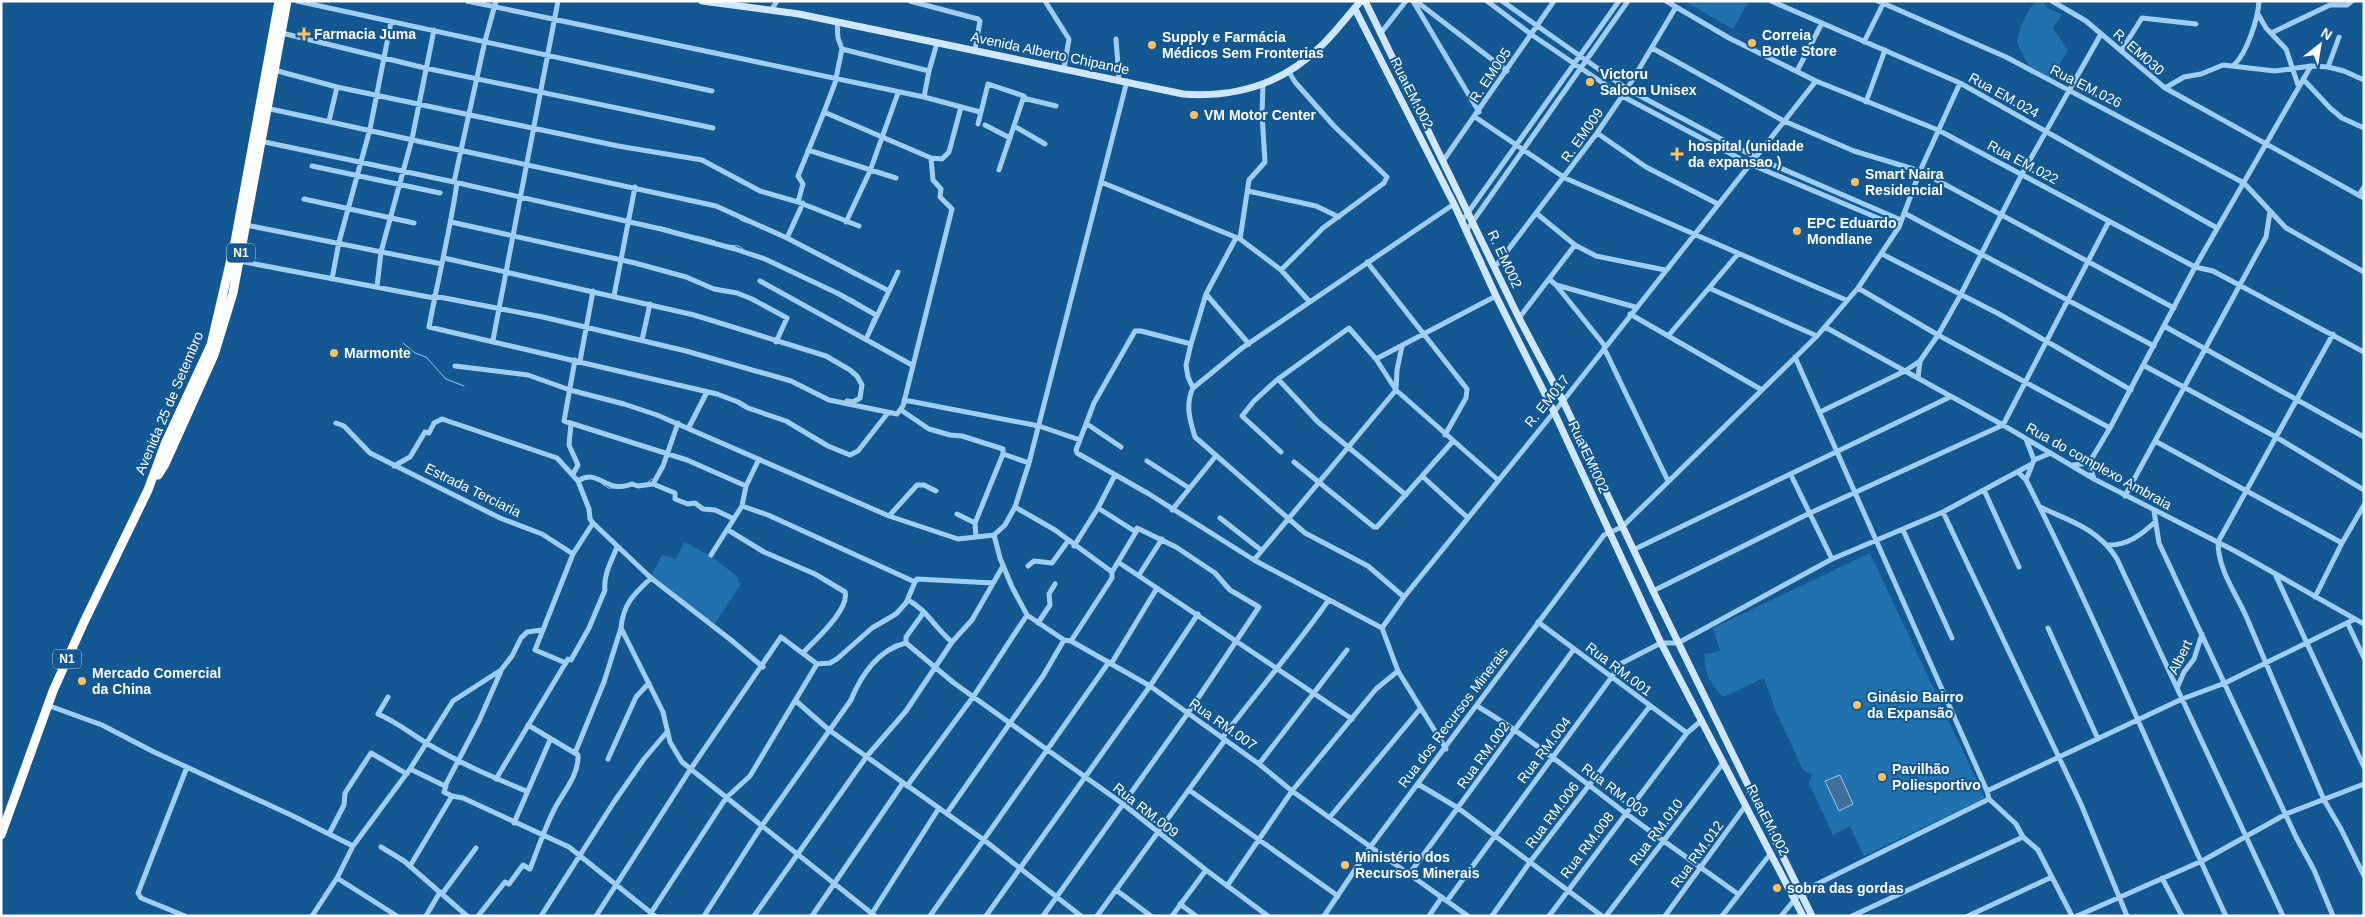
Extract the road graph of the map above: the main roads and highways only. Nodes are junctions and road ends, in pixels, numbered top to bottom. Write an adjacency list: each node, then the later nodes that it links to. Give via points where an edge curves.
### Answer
1 (279, 1): 3 (highway, Avenida 25 de Setembro / N1, via 218,321)
2 (287, 1): 3 (highway, Avenida 25 de Setembro / N1, via 230,302 214,355 165,464)
3 (148, 490): 4 (highway, N1, via 47,705)
4 (1, 835)

